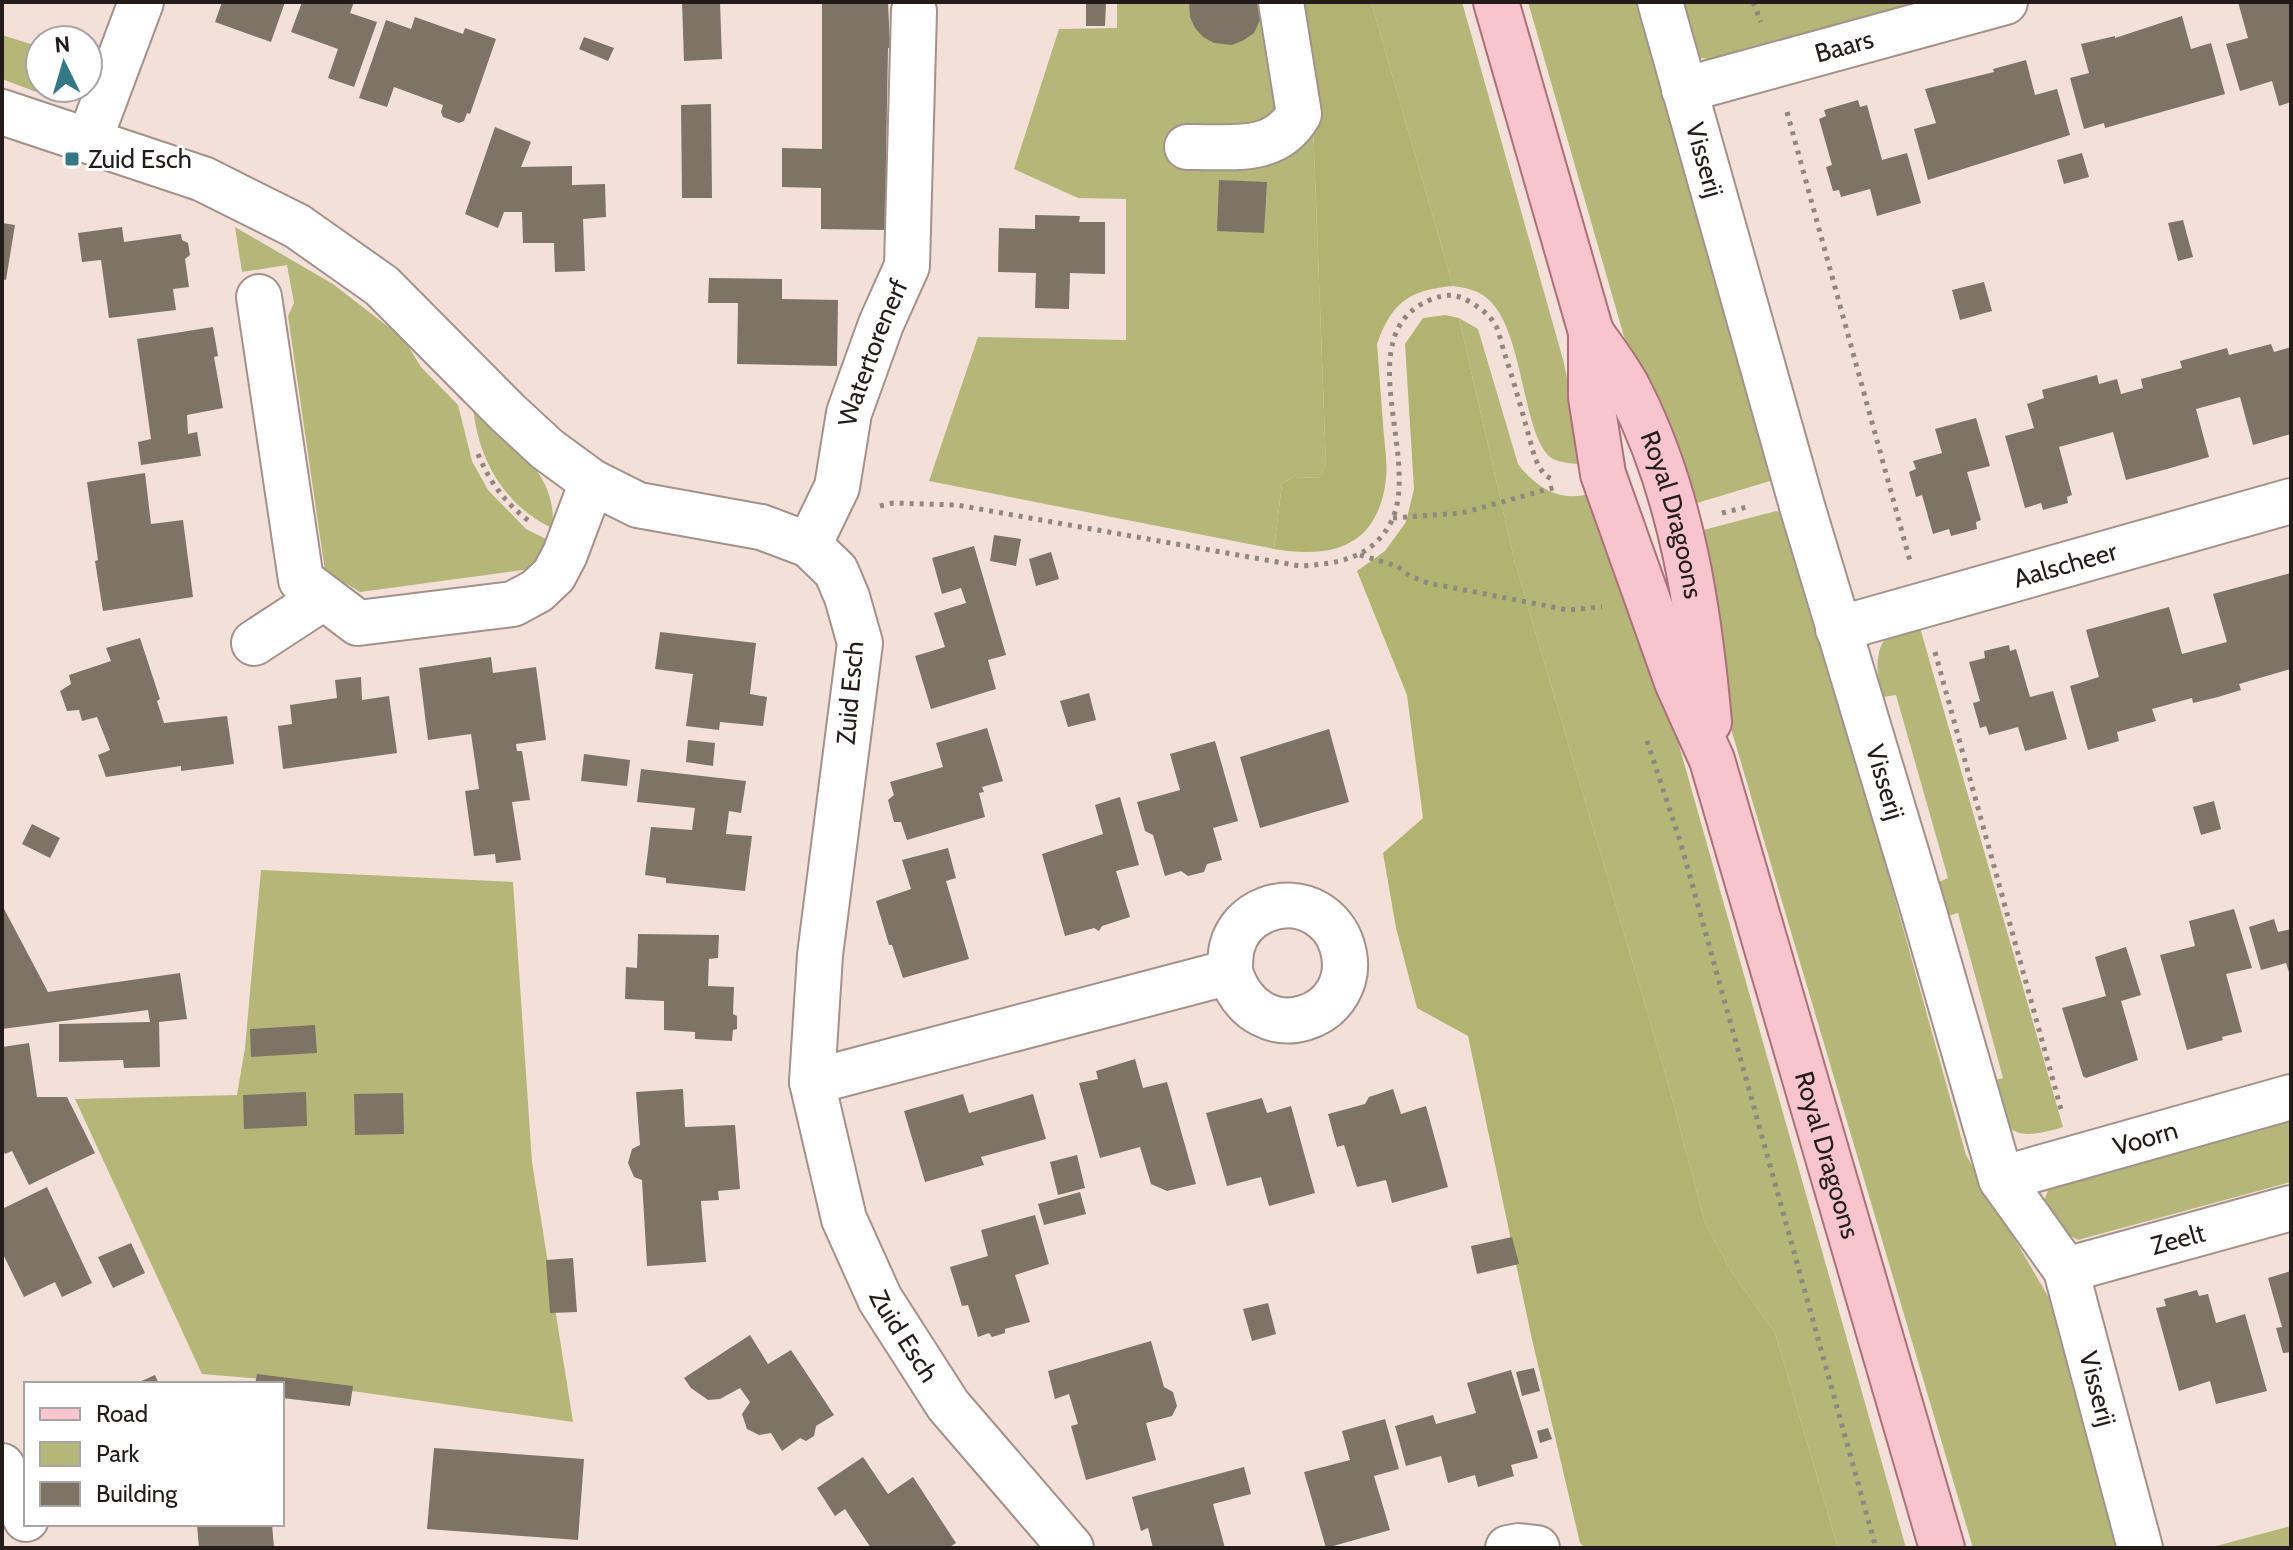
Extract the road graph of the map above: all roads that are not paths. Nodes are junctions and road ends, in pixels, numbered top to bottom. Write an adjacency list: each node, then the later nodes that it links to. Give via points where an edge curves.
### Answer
1 (141, 2): 9 (street)
2 (1281, 2): 10 (street, via 1299,114 1290,129 1261,145)
3 (1496, 2): 12 (main road, Royal Dragoons)
4 (1660, 2): 7 (street, Visserij)
5 (2005, 2): 7 (street, Baars)
6 (914, 11): 15 (street, Watertorenerf, via 907,266 849,413 837,487)
7 (1684, 90): 17 (street, Visserij)
8 (2, 112): 9 (street, Zuid Esch)
9 (89, 141): 13 (street, Zuid Esch, via 203,179 297,226 382,286 507,412)
10 (1187, 147)
11 (259, 297): 16 (street, via 301,580)
12 (1591, 332): 19 (main road, Royal Dragoons, via 1630,391 1655,446 1679,525 1705,675); 19 (main road, Royal Dragoons, via 1588,478)
13 (592, 482): 15 (street, Zuid Esch, via 638,505 761,527); 16 (street, via 554,575 513,604 358,623)
14 (2291, 501): 17 (street, Aalscheer)
15 (809, 545): 21 (street, Zuid Esch, via 836,571 860,643 820,955)
16 (323, 598): 18 (street)
17 (1838, 629): 23 (street, Visserij)
18 (254, 643)
19 (1712, 760): 33 (main road, Royal Dragoons)
20 (1230, 972): 21 (street)
21 (812, 1082): 30 (street, Zuid Esch, via 844,1219 880,1299 948,1405)
22 (2291, 1097): 23 (street, Voorn)
23 (2001, 1179): 25 (street, Visserij)
24 (2291, 1208): 25 (street, Zeelt)
25 (2066, 1270): 34 (street, Visserij)
26 (2, 1466): 27 (street)
27 (24, 1515)
28 (29, 1526): 29 (street)
29 (39, 1548)
30 (1071, 1548)
31 (1508, 1548): 32 (street)
32 (1537, 1548)
33 (1942, 1548)
34 (2140, 1548)

